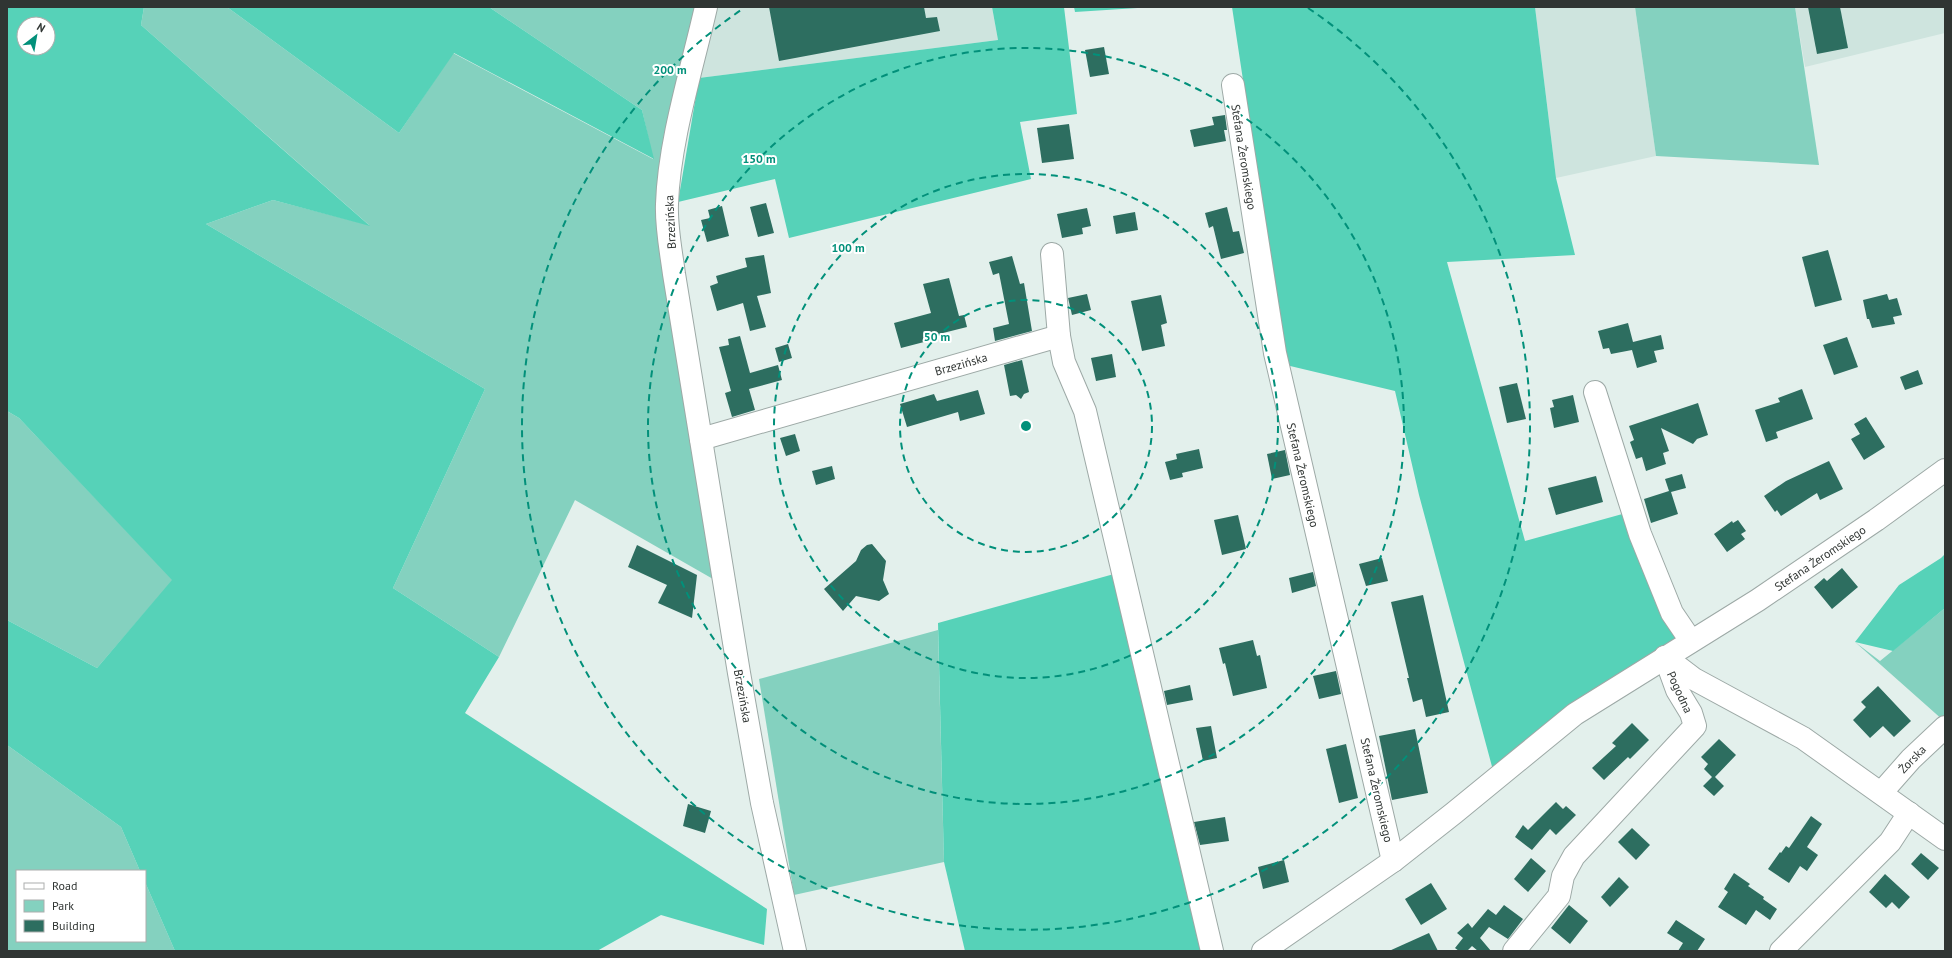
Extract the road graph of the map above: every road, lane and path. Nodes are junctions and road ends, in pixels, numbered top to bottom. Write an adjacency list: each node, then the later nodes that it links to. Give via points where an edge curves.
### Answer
1 (706, 7): 6 (street, Brzezińska, via 673,148 667,205 674,274)
2 (1233, 85): 14 (street, Stefana Żeromskiego, via 1274,353)
3 (1052, 254): 4 (street)
4 (1059, 336): 6 (street, Brzezińska); 16 (street, via 1064,362 1085,411)
5 (1596, 392): 8 (street, via 1640,534 1672,613)
6 (701, 439): 15 (street, Brzezińska, via 762,803)
7 (1945, 470): 8 (street, Stefana Żeromskiego, via 1839,546)
8 (1691, 641): 9 (street, Stefana Żeromskiego)
9 (1665, 657): 11 (street, Pogodna, via 1694,679 1803,738); 14 (street, Stefana Żeromskiego, via 1576,714 1454,814); 18 (street, Pogodna, via 1677,690 1695,726 1574,856 1563,876 1559,896)
10 (1945, 727): 11 (street, Żorska, via 1911,759)
11 (1881, 793): 12 (street, Pogodna)
12 (1909, 813): 13 (street, Pogodna); 19 (street, via 1890,842)
13 (1945, 839)
14 (1393, 860): 17 (street, Stefana Żeromskiego)
15 (795, 951)
16 (1212, 951)
17 (1263, 951)
18 (1514, 951)
19 (1781, 951)

